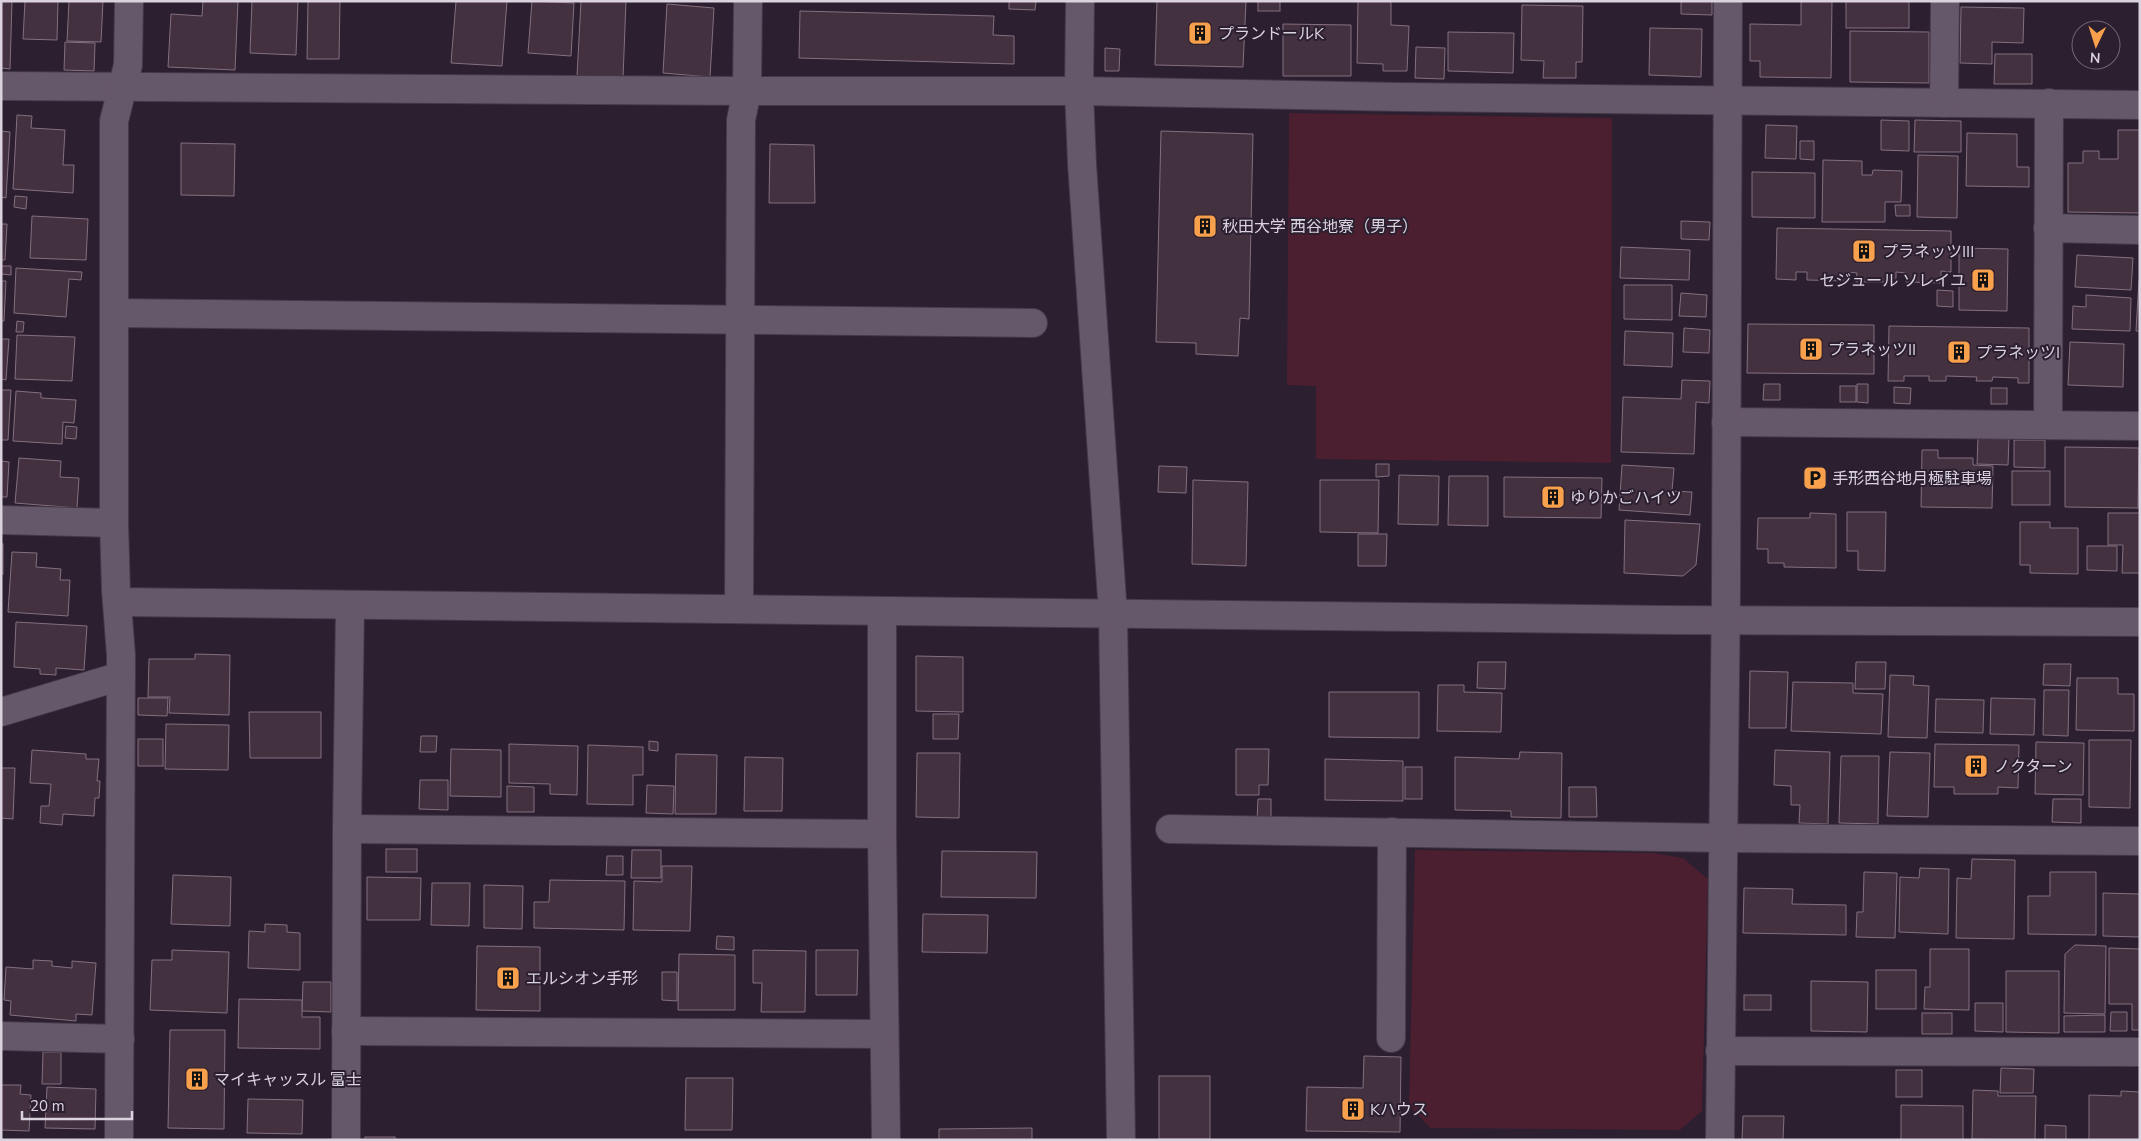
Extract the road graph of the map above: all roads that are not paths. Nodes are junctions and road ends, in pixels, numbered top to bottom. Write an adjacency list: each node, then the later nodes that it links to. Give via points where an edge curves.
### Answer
1 (129, 1): 7 (street, via 128,65)
2 (748, 1): 8 (street)
3 (1080, 1): 9 (street)
4 (1728, 1): 10 (street)
5 (1945, 1): 11 (street)
6 (1, 86): 7 (street)
7 (122, 88): 8 (street); 16 (street, via 114,121)
8 (747, 91): 9 (street); 17 (street, via 740,120)
9 (1080, 91): 10 (street); 28 (street)
10 (1727, 100): 11 (street); 19 (street)
11 (1944, 103): 12 (street)
12 (2049, 103): 13 (street); 14 (street)
13 (2140, 105)
14 (2048, 228): 15 (street); 20 (street)
15 (2140, 230)
16 (114, 313): 17 (street); 23 (street)
17 (741, 321): 18 (street); 26 (street)
18 (1033, 323)
19 (1726, 422): 20 (street); 29 (street)
20 (2048, 424): 21 (street)
21 (2140, 426)
22 (1, 520): 23 (street)
23 (114, 523): 24 (street)
24 (117, 602): 25 (street); 31 (street)
25 (350, 605): 26 (street); 34 (street)
26 (739, 609): 27 (street)
27 (882, 612): 28 (street); 36 (street)
28 (1113, 614): 29 (street); 49 (street)
29 (1725, 619): 30 (street); 37 (street)
30 (2140, 622)
31 (121, 676): 32 (street); 42 (street)
32 (1, 712)
33 (1170, 829): 35 (street)
34 (347, 830): 36 (street); 39 (street)
35 (1392, 832): 37 (street); 43 (street)
36 (882, 834): 40 (street)
37 (1723, 838): 38 (street); 44 (street)
38 (2140, 841)
39 (346, 1031): 40 (street); 47 (street)
40 (884, 1034): 48 (street)
41 (1, 1036): 42 (street)
42 (120, 1038): 46 (street)
43 (1391, 1038)
44 (1720, 1051): 45 (street); 50 (street)
45 (2140, 1052)
46 (119, 1140)
47 (346, 1140)
48 (886, 1140)
49 (1121, 1140)
50 (1720, 1140)

